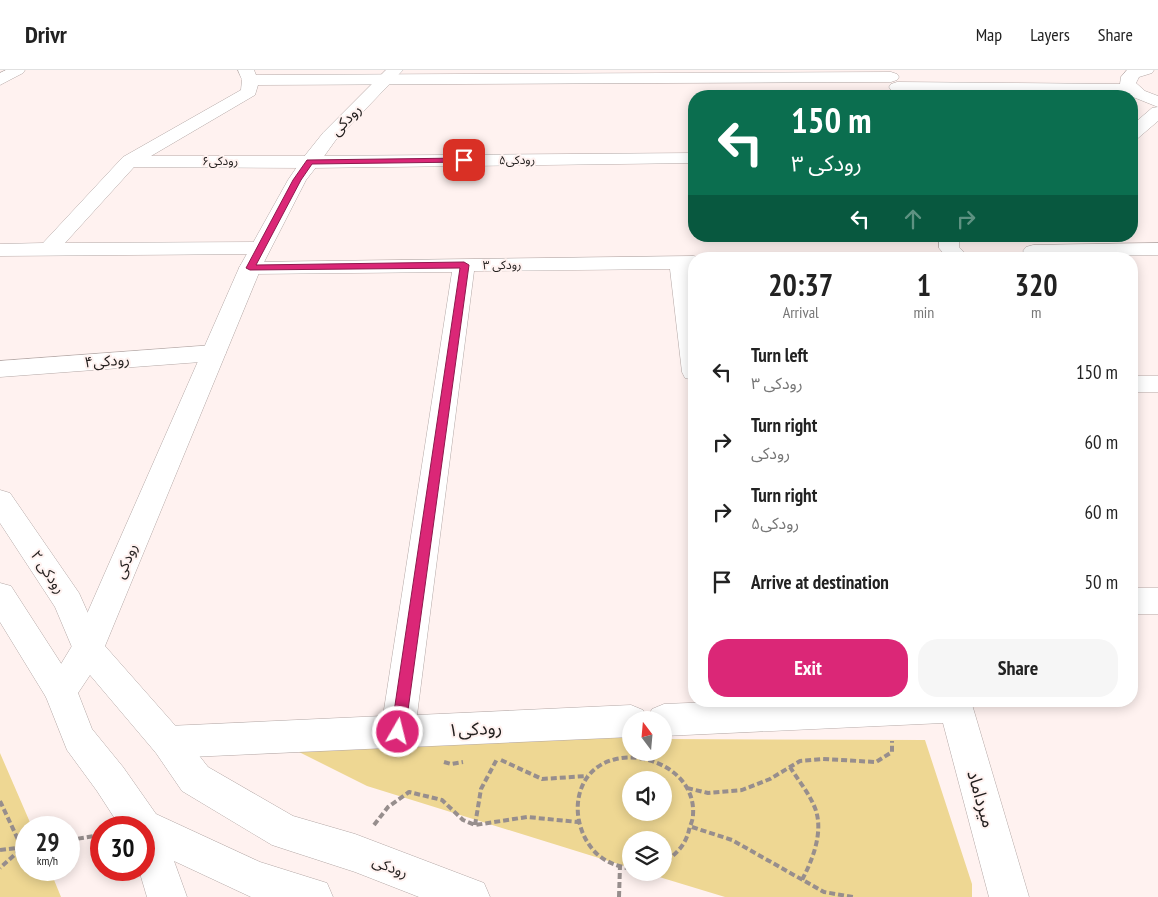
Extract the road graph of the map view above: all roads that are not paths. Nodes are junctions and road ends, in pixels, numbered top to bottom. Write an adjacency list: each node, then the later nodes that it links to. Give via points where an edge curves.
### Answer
1 (17, 70): 5 (street)
2 (1138, 71): 7 (street, via 1128,79)
3 (248, 75): 4 (street); 13 (street, via 249,92)
4 (390, 75): 6 (street); 14 (street, رودکی)
5 (0, 80)
6 (894, 83): 7 (street)
7 (1132, 89)
8 (1138, 92): 9 (street)
9 (1158, 102)
10 (1158, 112): 11 (street)
11 (1138, 128)
12 (688, 158): 14 (street, رودکی۵)
13 (129, 161): 14 (street, رودکی۶); 17 (street)
14 (310, 162): 19 (street, رودکی)
15 (1158, 248): 18 (street)
16 (0, 250): 17 (street, رودکی ۳)
17 (48, 250): 19 (street, رودکی ۳)
18 (1087, 252)
19 (255, 258): 21 (street, رودکی ۳); 23 (street, رودکی)
20 (687, 262): 21 (street, رودکی ۳); 22 (street)
21 (464, 265): 37 (street)
22 (688, 278)
23 (214, 353): 24 (street, رودکی۴); 31 (street, رودکی)
24 (0, 369)
25 (1138, 384): 26 (street)
26 (1158, 384)
27 (0, 500): 31 (street, رودکی ۲, via 68,602)
28 (0, 596): 32 (street)
29 (1138, 601): 30 (street)
30 (1158, 601)
31 (88, 649): 32 (street); 38 (street, رودکی)
32 (61, 692): 39 (street, via 79,738)
33 (923, 707): 35 (street)
34 (955, 707): 45 (street, میرداماد)
35 (672, 720)
36 (622, 722): 37 (street, رودکی۱)
37 (403, 732): 38 (street, رودکی۱)
38 (168, 742): 44 (street, رودکی, via 195,779 284,832 355,854)
39 (136, 816)
40 (155, 833): 43 (street, via 257,880)
41 (155, 861): 42 (street)
42 (167, 897)
43 (313, 897)
44 (470, 897)
45 (1008, 897)

